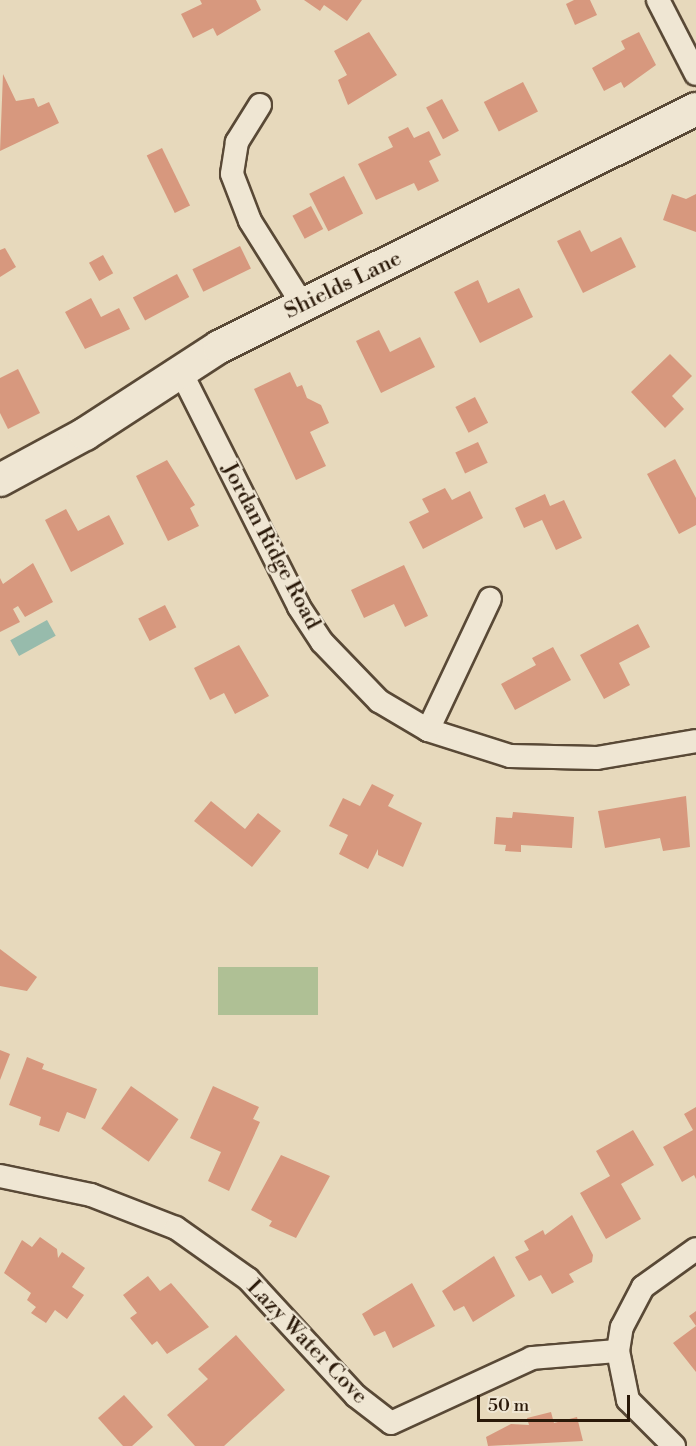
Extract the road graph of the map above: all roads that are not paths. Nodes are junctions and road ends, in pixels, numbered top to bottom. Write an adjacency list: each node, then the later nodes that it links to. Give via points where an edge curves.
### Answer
1 (658, 0): 2 (street)
2 (696, 74)
3 (260, 105): 5 (street, via 237,142 231,174 250,221)
4 (696, 109): 5 (main road, Shields Lane)
5 (303, 305): 6 (main road, Shields Lane)
6 (180, 370): 7 (main road, Shields Lane, via 85,434); 9 (street, Jordan Ridge Road, via 321,642 379,701)
7 (0, 480)
8 (490, 599): 9 (street)
9 (428, 730): 10 (street, Jordan Ridge Road, via 468,747 554,759)
10 (696, 741)
11 (0, 1176): 13 (street, Lazy Water Cove, via 91,1195 176,1228 248,1280 356,1396 391,1423 532,1358)
12 (696, 1249): 13 (street, via 643,1287 621,1327)
13 (618, 1351): 14 (street, via 628,1400)
14 (674, 1446)

